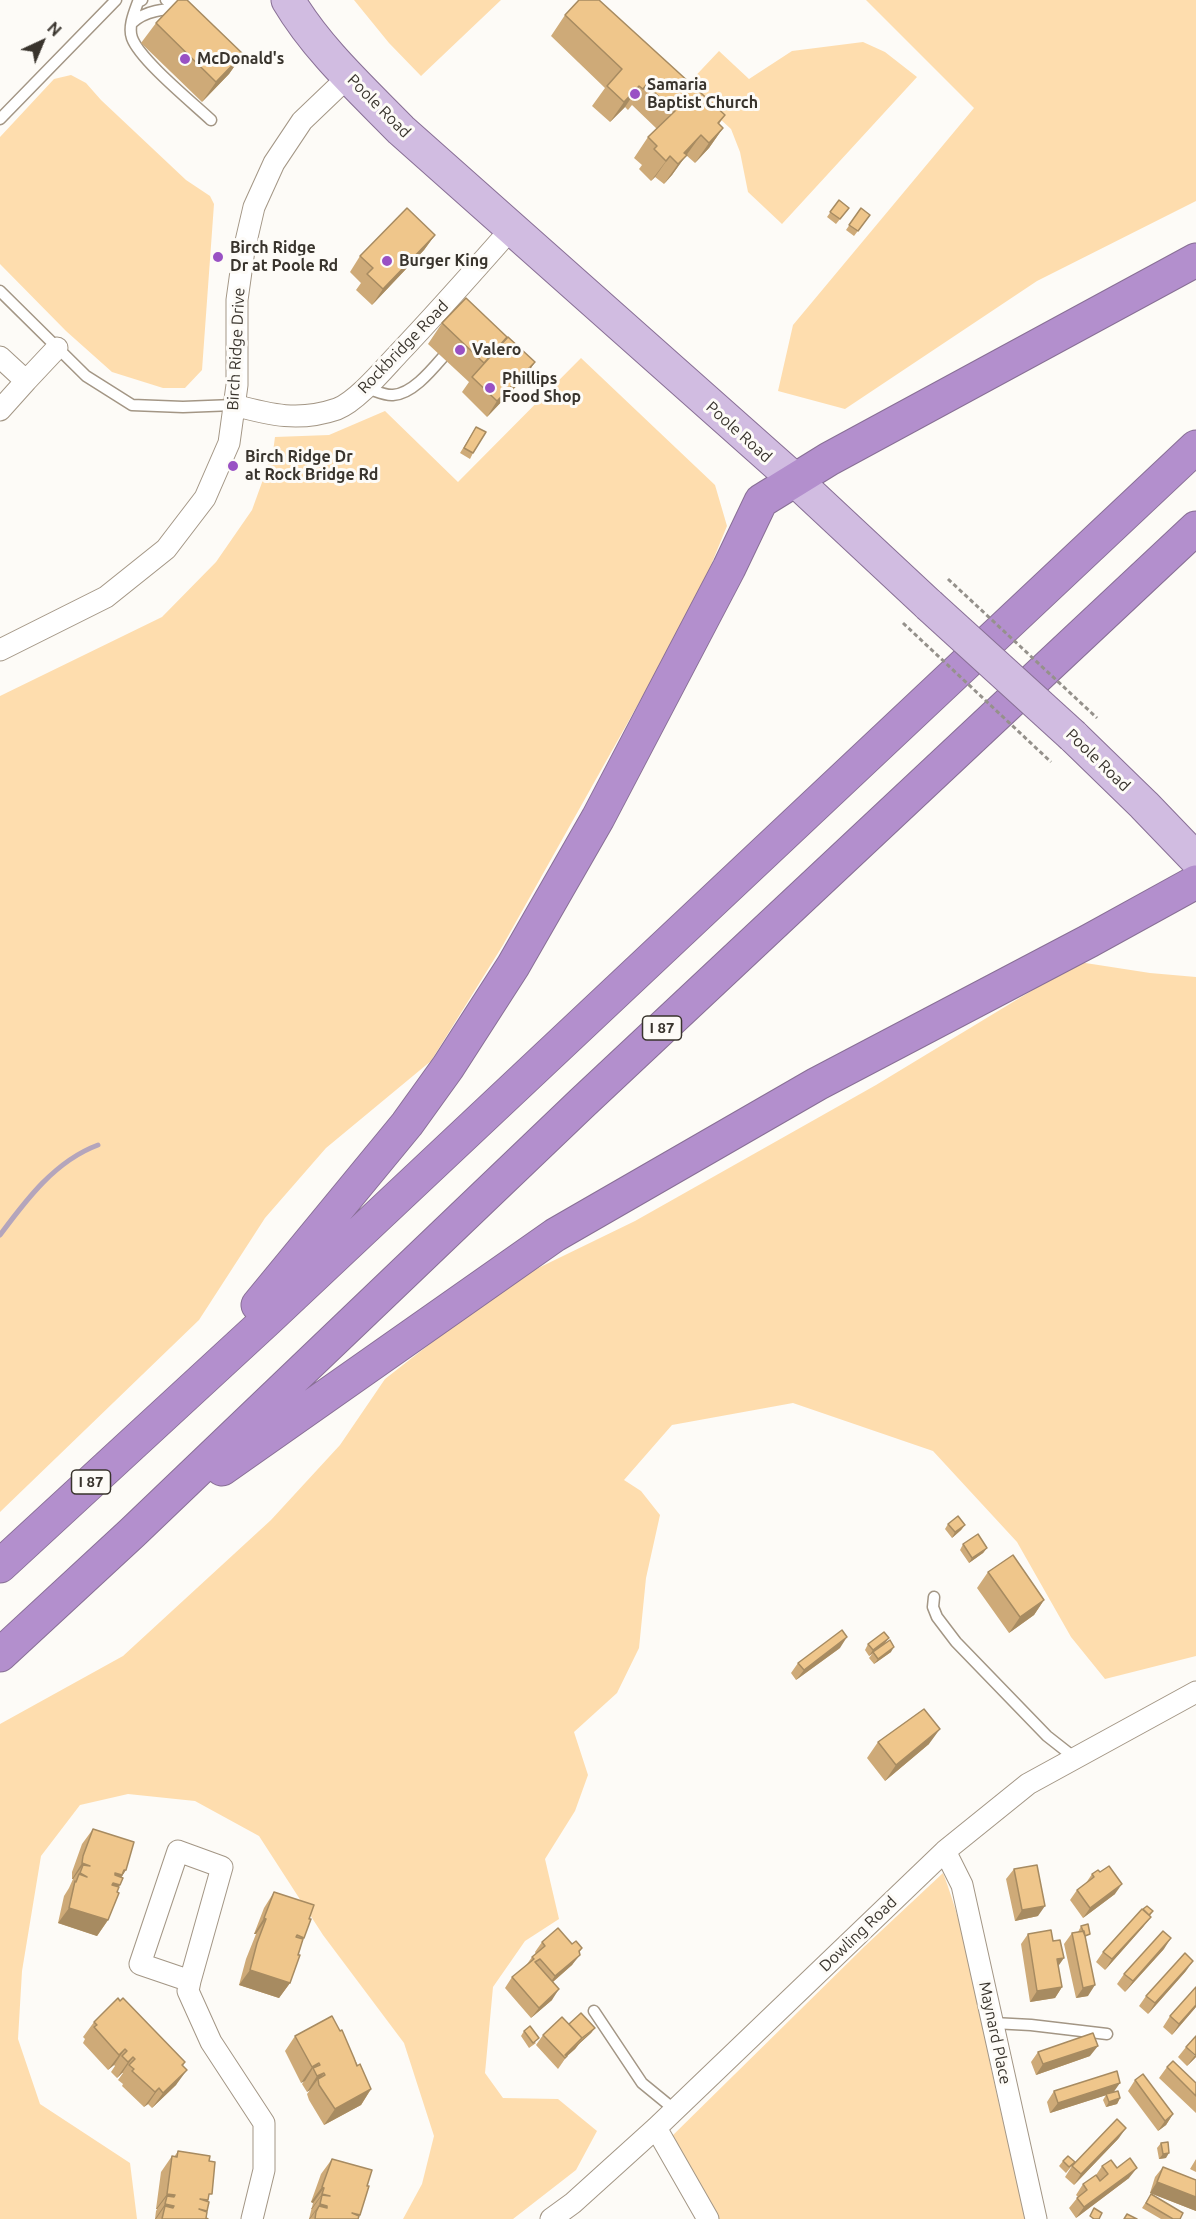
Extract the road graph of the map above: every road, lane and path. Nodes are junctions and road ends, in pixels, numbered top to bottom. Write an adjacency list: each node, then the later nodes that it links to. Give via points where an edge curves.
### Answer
1 (116, 0): 7 (lane)
2 (142, 0): 5 (lane)
3 (166, 0): 5 (lane, via 187,8 160,10)
4 (288, 0): 6 (main road, Poole Road)
5 (132, 23): 8 (lane, via 132,37 141,54)
6 (348, 77): 9 (main road, Poole Road); 17 (street, Birch Ridge Drive, via 302,121 274,164 254,207 237,300)
7 (0, 119)
8 (211, 120)
9 (511, 229): 16 (street, Rockbridge Road, via 464,291); 20 (main road, Poole Road)
10 (1196, 260): 20 (highway)
11 (0, 291): 13 (lane)
12 (458, 340): 16 (lane, via 411,388 393,396)
13 (57, 348): 15 (street); 17 (lane, via 86,376 132,405)
14 (0, 357): 15 (street)
15 (26, 381): 18 (street)
16 (366, 388): 17 (street, Rockbridge Road, via 338,408 294,417)
17 (234, 405): 24 (street, Birch Ridge Drive, via 229,442 205,498 166,549 106,597)
18 (0, 410)
19 (1196, 447): 29 (highway, I 87)
20 (794, 479): 23 (main road, Poole Road); 29 (highway, via 761,501 598,818 513,966 448,1067 407,1124)
21 (1196, 528): 30 (highway, I 87, via 582,1103)
22 (948, 579): 25 (path, bridge)
23 (916, 614): 25 (main road, Poole Road, bridge); 26 (path, bridge)
24 (0, 650)
25 (1085, 727): 27 (main road, Poole Road, via 1144,805)
26 (1051, 762)
27 (1196, 859)
28 (1196, 882): 30 (highway, via 818,1084 555,1235)
29 (183, 1397): 31 (highway, I 87)
30 (132, 1533): 33 (highway, I 87)
31 (0, 1566)
32 (934, 1597): 35 (lane, via 937,1617 956,1642 1047,1736)
33 (0, 1655)
34 (1196, 1692): 35 (street, Dowling Road)
35 (1075, 1758): 36 (street, Dowling Road, via 1028,1785)
36 (945, 1851): 39 (street, Maynard Place, via 962,1885); 41 (street, Dowling Road)
37 (190, 1981): 37 (street, via 140,1964 178,1851 222,1867); 43 (street, via 188,1991 211,2042 264,2124 264,2169)
38 (594, 2011): 41 (lane, via 642,2083)
39 (993, 2023): 40 (lane); 46 (street, Maynard Place)
40 (1107, 2034)
41 (675, 2110): 42 (street, Dowling Road)
42 (656, 2128): 44 (street, Dowling Road); 45 (street)
43 (252, 2219)
44 (551, 2219)
45 (708, 2219)
46 (1036, 2219)

